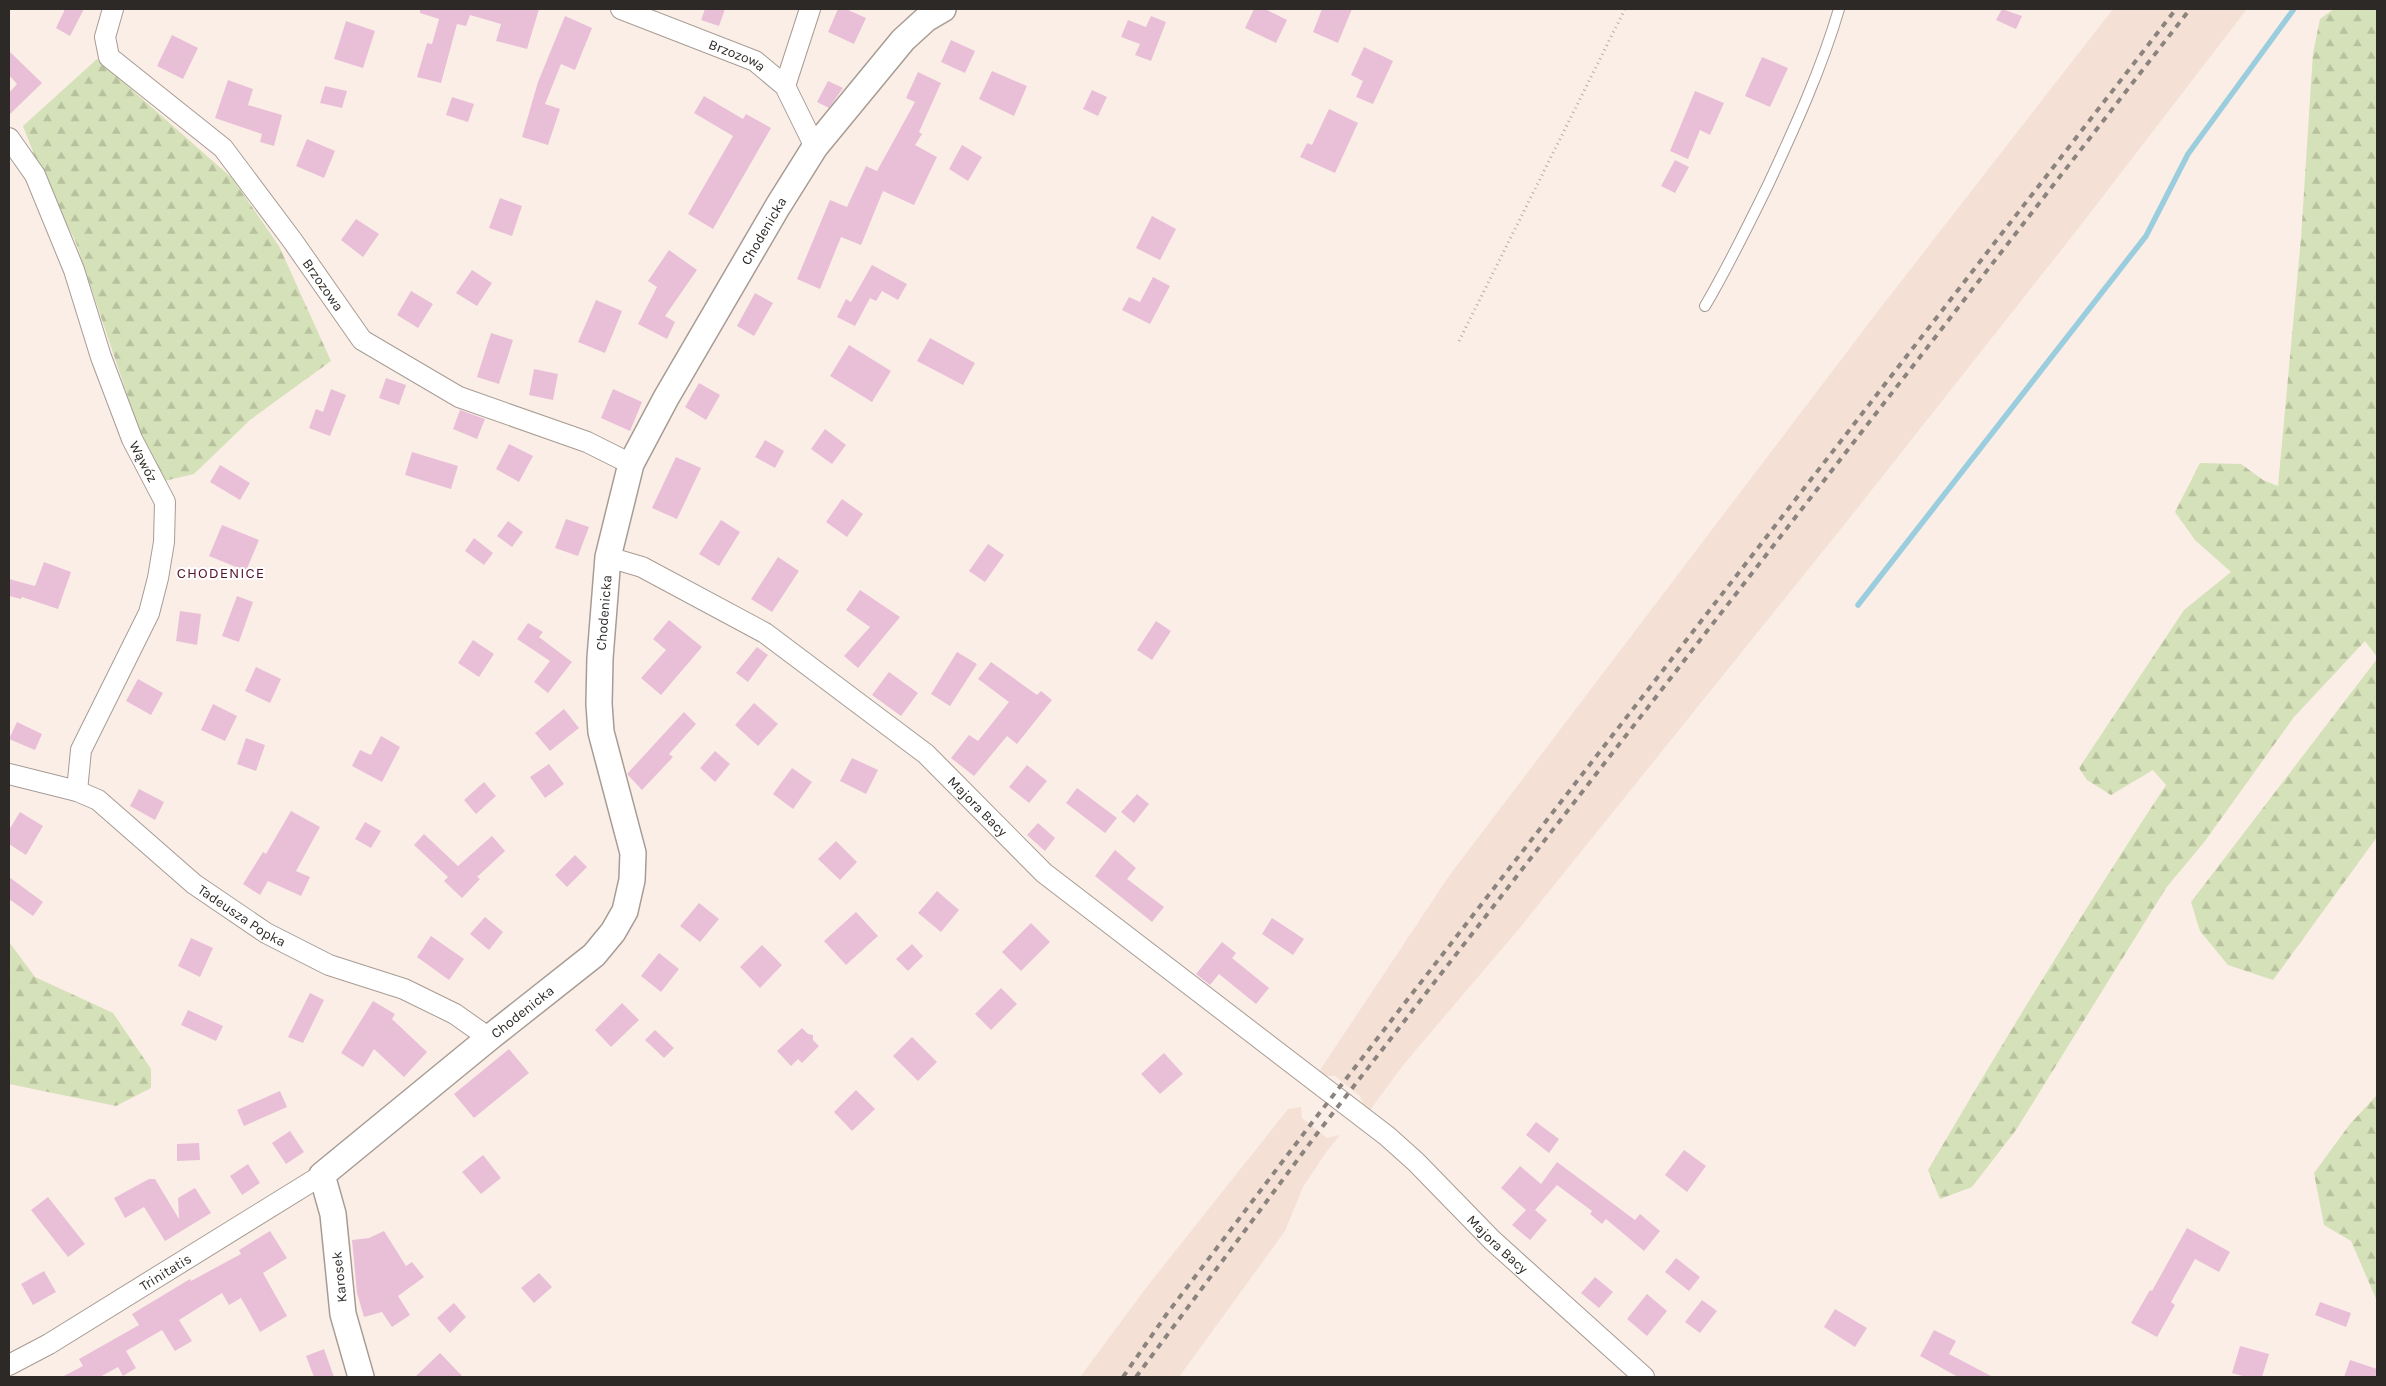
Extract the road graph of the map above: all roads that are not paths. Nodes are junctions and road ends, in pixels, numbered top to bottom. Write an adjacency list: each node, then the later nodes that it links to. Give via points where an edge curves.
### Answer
1 (113, 9): 10 (street, Brzozowa, via 105,37 108,57 223,148 362,340 458,396 587,442)
2 (621, 9): 6 (street, Brzozowa, via 755,62)
3 (810, 9): 6 (street)
4 (943, 9): 8 (street, Chodenicka, via 926,19 903,40)
5 (1839, 9): 9 (lane, via 1800,118 1730,265)
6 (785, 86): 8 (street, Brzozowa)
7 (9, 138): 13 (street, Wąwóz, via 35,176 74,270 101,357 132,438 165,502 164,542 149,613 81,750)
8 (815, 147): 10 (street, Chodenicka, via 666,398)
9 (1705, 306)
10 (631, 464): 11 (street, Chodenicka)
11 (608, 557): 14 (street, Chodenicka, via 599,704 601,732 633,853 632,880 625,911 614,932 594,955); 18 (street, Majora Bacy, via 642,567 765,633 926,754 1044,873 1387,1136 1492,1240)
12 (9, 774): 13 (street, Tadeusza Popka)
13 (77, 791): 14 (street, Tadeusza Popka, via 98,800 194,884 266,933 329,965 404,989 455,1014)
14 (489, 1038): 15 (street, Chodenicka)
15 (322, 1175): 16 (street, Trinitatis); 17 (street, Karosek, via 333,1214 343,1314)
16 (9, 1366)
17 (361, 1377)
18 (1644, 1377)

